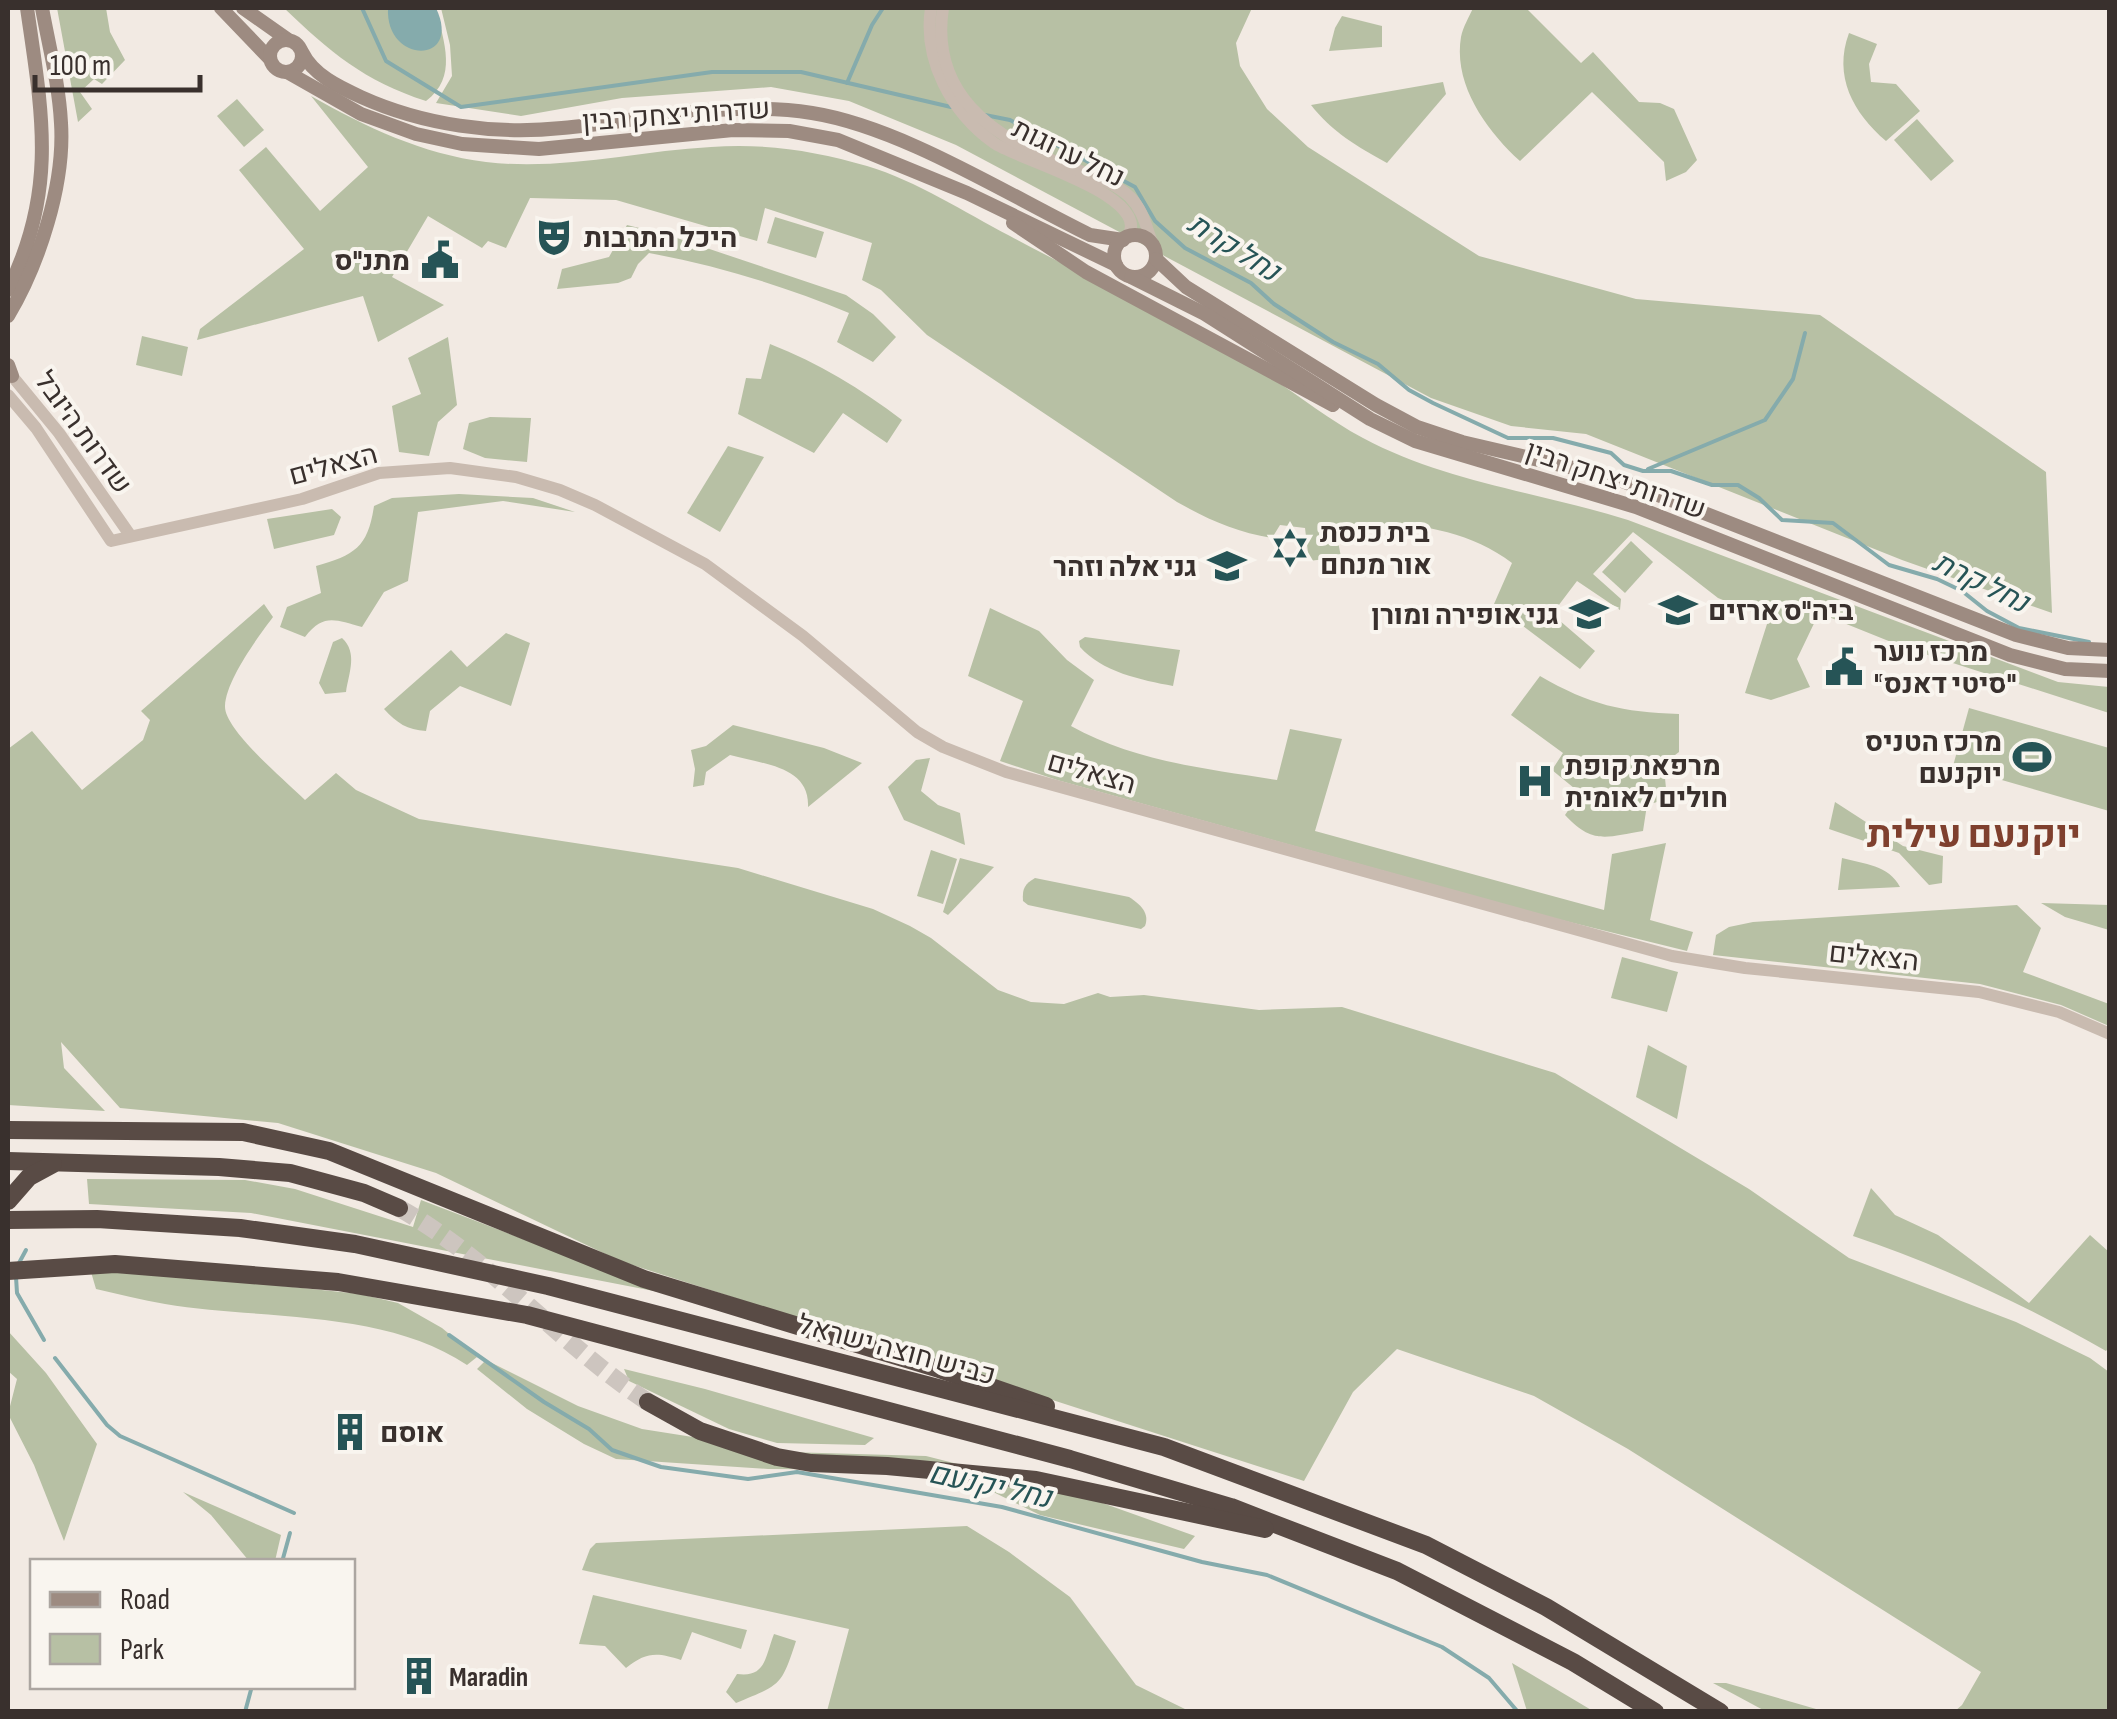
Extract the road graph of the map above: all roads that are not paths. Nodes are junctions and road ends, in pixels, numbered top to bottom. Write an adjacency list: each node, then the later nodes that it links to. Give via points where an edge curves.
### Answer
1 (27, 8): 16 (main road, via 44,158 30,232)
2 (42, 8): 17 (main road, via 60,102 60,153 38,252)
3 (221, 8): 9 (main road)
4 (243, 8): 7 (main road)
5 (932, 8): 12 (street, נחל ערוגות, via 935,62 964,114 998,146 1121,204 1132,227)
6 (943, 8): 13 (street, נחל ערוגות, via 946,62 971,109 1008,140 1122,190 1140,210)
7 (287, 39): 8 (main road); 9 (main road, via 276,42)
8 (302, 52): 10 (main road, via 300,64); 12 (main road, שדרות יצחק רבין, via 316,70 366,99 475,128 560,129 732,109 815,114 897,140 1090,235)
9 (269, 58): 10 (main road)
10 (287, 72): 11 (main road, שדרות יצחק רבין, via 360,114 462,144 539,149 734,130 789,132 863,148)
11 (952, 187): 14 (main road, שדרות יצחק רבין); 20 (main road, via 1086,272)
12 (1125, 239): 13 (main road, via 1142,237); 14 (main road, via 1115,251)
13 (1154, 252): 15 (main road, via 1145,275); 23 (main road, שדרות יצחק רבין, via 1186,287 1417,426 1612,476 2016,635)
14 (1116, 264): 15 (main road)
15 (1132, 277): 20 (main road, שדרות יצחק רבין, via 1205,314)
16 (8, 290)
17 (8, 316)
18 (9, 371): 21 (street, שדרות היובל)
19 (8, 395): 22 (street, שדרות היובל)
20 (1390, 430): 24 (main road, שדרות יצחק רבין, via 1636,507 2010,655)
21 (125, 530): 22 (street, הצאלים); 25 (street, הצאלים, via 302,499 380,473 450,468 516,478 595,505 680,549 789,625 917,732 1006,772 1672,956 1979,992 2058,1012)
22 (111, 540)
23 (2110, 650)
24 (2110, 671)
25 (2110, 1034)
26 (8, 1130): 34 (highway, via 243,1132 330,1151 644,1279 939,1369)
27 (8, 1161): 28 (highway)
28 (56, 1163): 29 (highway, via 29,1176); 30 (highway, via 290,1173)
29 (8, 1201)
30 (399, 1208)
31 (12, 1220): 34 (highway, כביש חוצה ישראל, via 240,1228 355,1244 548,1286)
32 (15, 1270): 35 (highway, via 115,1264 287,1275 527,1315 1106,1469)
33 (648, 1402): 35 (highway, via 700,1431 777,1457 1036,1480)
34 (1164, 1448): 37 (highway, כביש חוצה ישראל, via 1426,1545 1546,1607)
35 (1314, 1539): 36 (highway, via 1457,1601)
36 (1655, 1712)
37 (1720, 1712)

